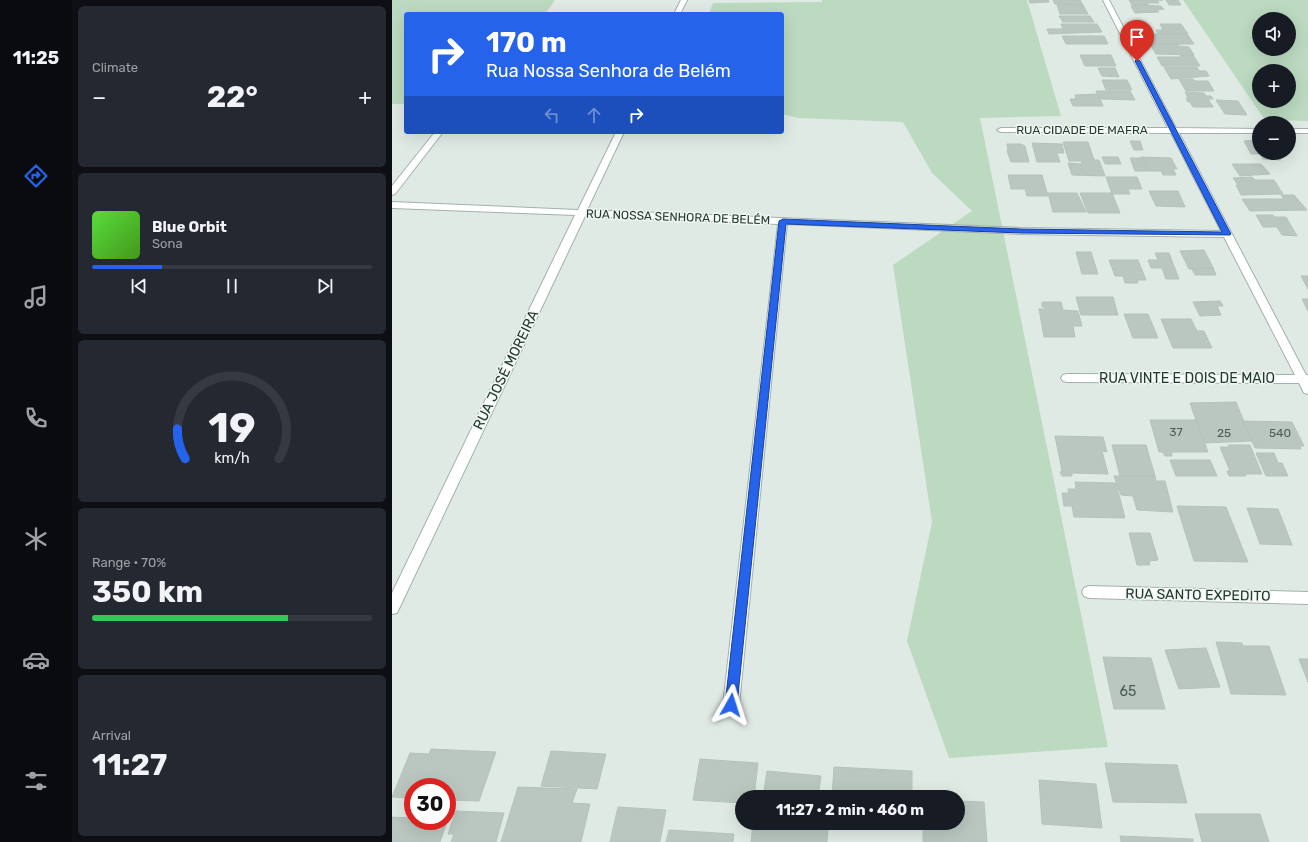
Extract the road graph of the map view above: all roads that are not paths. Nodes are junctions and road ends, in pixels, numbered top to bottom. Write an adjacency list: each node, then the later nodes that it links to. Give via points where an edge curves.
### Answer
1 (684, 0): 3 (street)
2 (1106, 0): 5 (street)
3 (678, 12)
4 (1001, 130): 5 (street, RUA CIDADE DE MAFRA)
5 (1173, 130): 6 (street, RUA CIDADE DE MAFRA); 15 (street)
6 (1252, 131)
7 (1296, 131): 8 (street)
8 (1308, 131)
9 (437, 134): 11 (street)
10 (619, 134): 13 (street, RUA JOSÉ MOREIRA)
11 (392, 192)
12 (392, 205): 13 (street, RUA NOSSA SENHORA DE BELÉM)
13 (581, 213): 14 (street, RUA NOSSA SENHORA DE BELÉM); 21 (street, RUA JOSÉ MOREIRA)
14 (783, 221): 15 (street, RUA NOSSA SENHORA DE BELÉM, via 1021,231); 22 (street)
15 (1227, 234): 17 (street)
16 (1067, 378): 17 (street, RUA VINTE E DOIS DE MAIO)
17 (1305, 379): 18 (street)
18 (1308, 390)
19 (1089, 592): 20 (street, RUA SANTO EXPEDITO)
20 (1308, 598)
21 (392, 608)
22 (731, 705)

